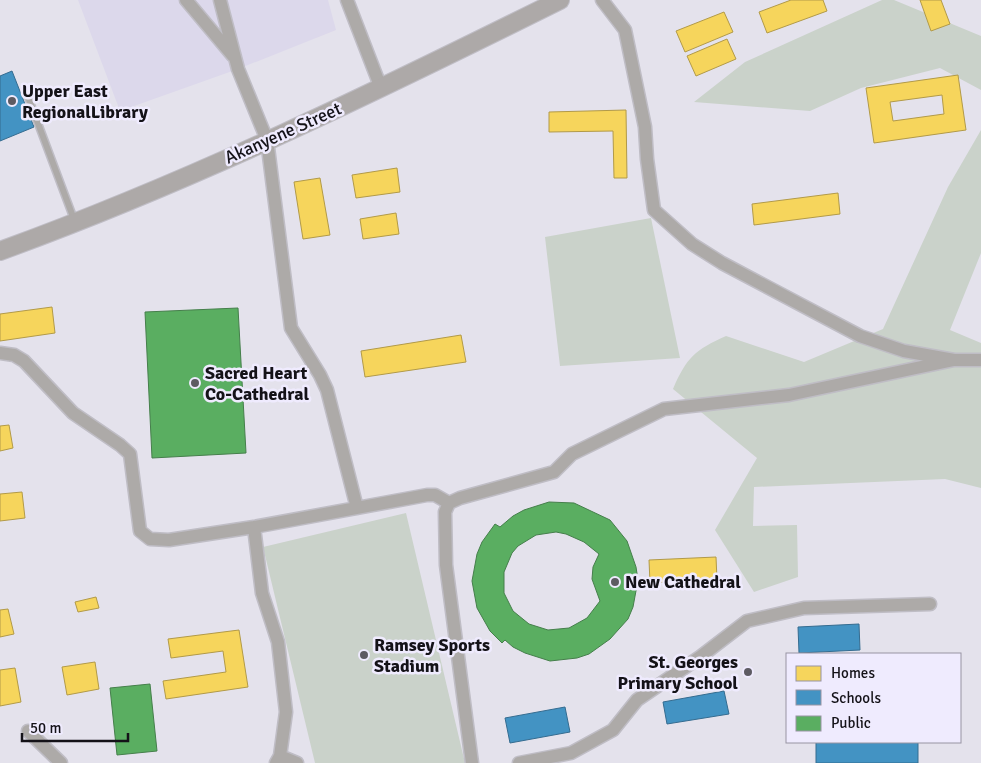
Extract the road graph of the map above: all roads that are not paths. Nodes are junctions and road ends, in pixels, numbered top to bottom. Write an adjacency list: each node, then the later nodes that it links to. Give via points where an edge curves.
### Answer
1 (186, 0): 6 (street)
2 (220, 0): 6 (street)
3 (347, 0): 7 (street)
4 (560, 0): 7 (street, Akanyene Street)
5 (602, 0): 13 (street, via 625,30 645,127 654,210 692,244 722,263 860,336 904,351)
6 (236, 60): 9 (street)
7 (381, 88): 9 (street, Akanyene Street)
8 (27, 94): 10 (lane)
9 (267, 140): 10 (street, Akanyene Street); 16 (street, via 291,328 327,390)
10 (75, 223): 11 (street, Akanyene Street)
11 (0, 251)
12 (0, 353): 17 (street, via 14,355 24,361 73,413 130,454 140,532 150,539 169,540)
13 (954, 360): 14 (street); 15 (street, via 789,395 664,408 572,454 554,472)
14 (981, 360)
15 (449, 503): 16 (street, via 435,495 427,495); 23 (street, via 444,512 446,565)
16 (357, 508): 17 (street)
17 (254, 527): 20 (street, via 262,593 278,642 286,712)
18 (930, 604): 24 (street, via 804,608 747,621 637,700 613,730 571,753)
19 (28, 731): 21 (street)
20 (278, 759): 22 (street)
21 (61, 763)
22 (297, 763)
23 (472, 763)
24 (519, 763)

